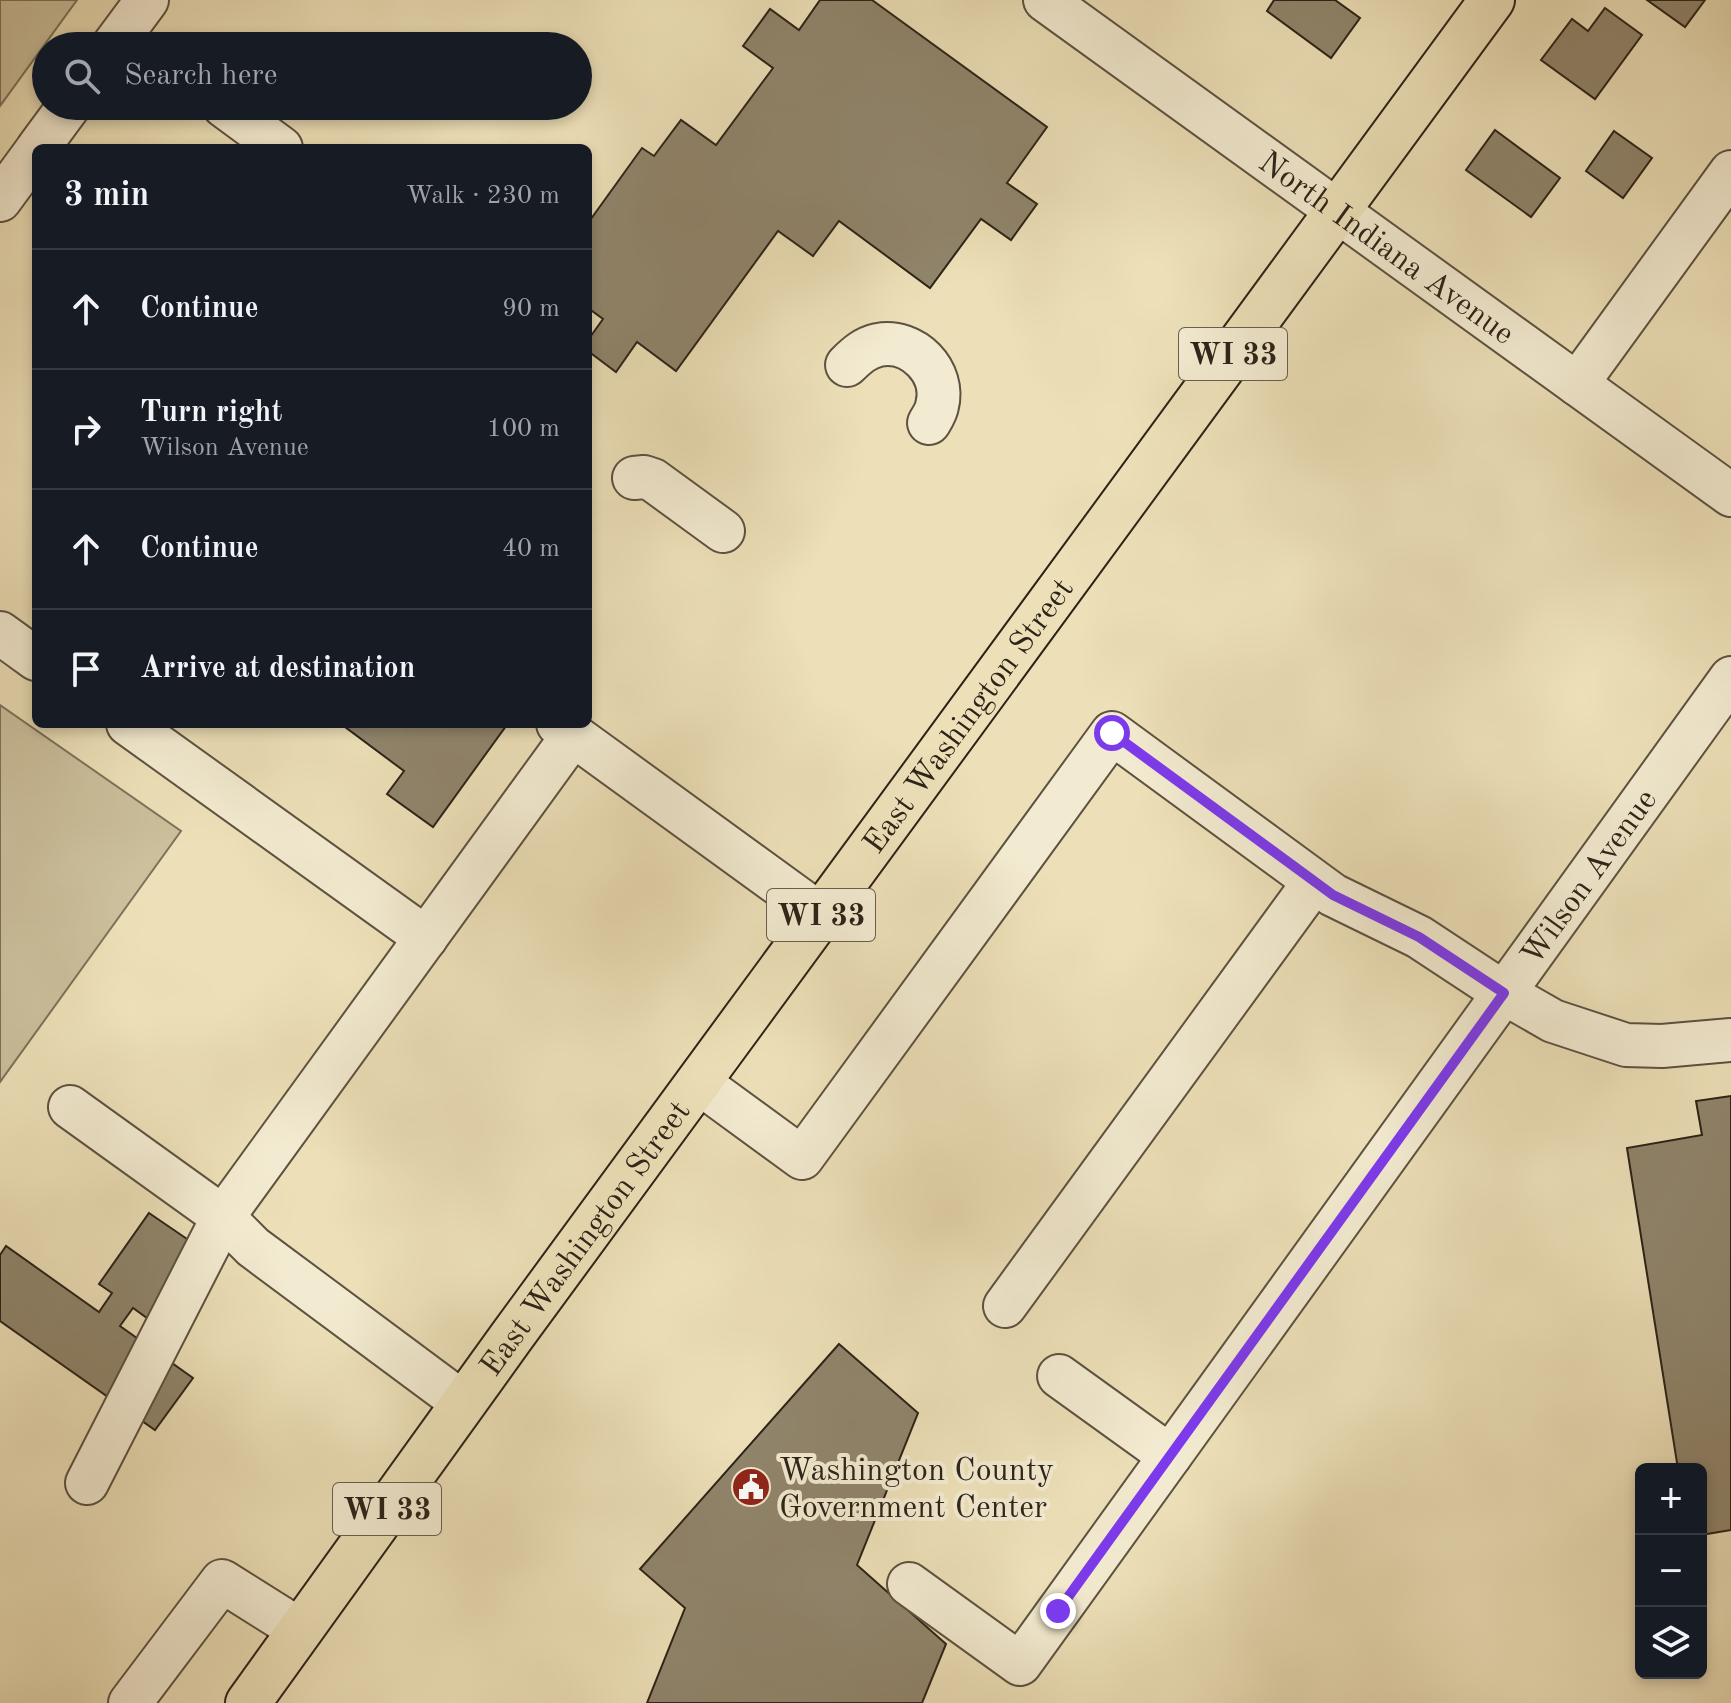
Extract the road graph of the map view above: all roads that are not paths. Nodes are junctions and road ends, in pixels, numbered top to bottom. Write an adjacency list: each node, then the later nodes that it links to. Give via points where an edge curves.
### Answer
1 (1492, 0): 10 (main road, East Washington Street / WI 33)
2 (1072, 8): 10 (street, North Indiana Avenue)
3 (59, 120): 5 (street)
4 (243, 120): 6 (street)
5 (41, 144)
6 (276, 144)
7 (32, 157): 9 (street)
8 (1731, 172): 12 (street)
9 (0, 200)
10 (1337, 213): 12 (street, North Indiana Avenue); 24 (main road, East Washington Street / WI 33)
11 (847, 365): 13 (street, via 861,351 880,344 918,353 938,386 938,406)
12 (1577, 384): 15 (street, North Indiana Avenue)
13 (929, 423)
14 (634, 478): 16 (street, via 653,480)
15 (1731, 495)
16 (723, 531)
17 (0, 633): 18 (street)
18 (32, 656)
19 (1731, 678): 26 (street, Wilson Avenue)
20 (143, 728): 22 (street)
21 (566, 730): 24 (street); 25 (street)
22 (172, 736): 25 (street)
23 (1314, 882): 26 (street, via 1419,937); 28 (street, via 1112,733 802,1158); 31 (street)
24 (821, 915): 28 (main road, East Washington Street / WI 33)
25 (426, 938): 30 (street)
26 (1504, 993): 27 (street, via 1553,1021 1626,1045); 34 (street, Wilson Avenue)
27 (1731, 1040)
28 (698, 1082): 33 (main road, East Washington Street / WI 33)
29 (70, 1107): 30 (street)
30 (223, 1217): 33 (street, via 253,1247); 35 (street)
31 (1005, 1306)
32 (1059, 1376): 34 (street)
33 (463, 1403): 37 (main road, East Washington Street / WI 33)
34 (1181, 1440): 36 (street, Wilson Avenue, via 1020,1664)
35 (87, 1483)
36 (909, 1584)
37 (300, 1630): 38 (street, via 222,1581); 39 (main road, East Washington Street / WI 33)
38 (130, 1703)
39 (248, 1703)

